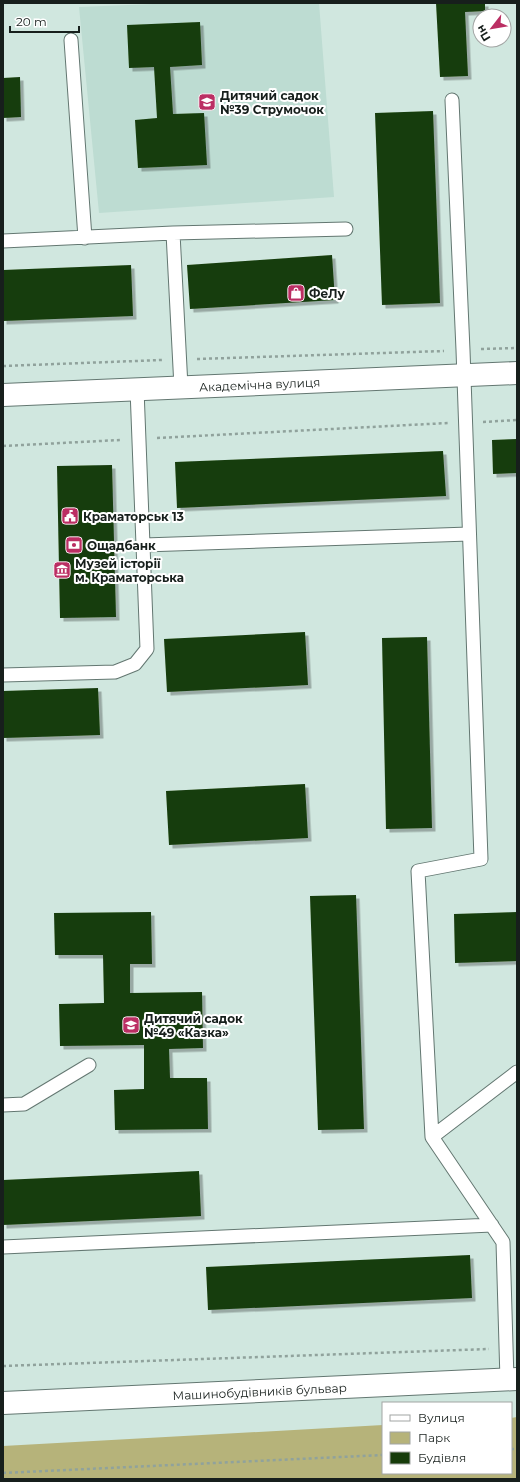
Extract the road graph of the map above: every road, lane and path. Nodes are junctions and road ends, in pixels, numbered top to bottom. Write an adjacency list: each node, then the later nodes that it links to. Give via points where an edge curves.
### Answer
1 (72, 40): 5 (lane)
2 (452, 100): 8 (lane)
3 (346, 229): 4 (lane)
4 (173, 233): 5 (lane); 9 (lane)
5 (85, 238): 6 (lane)
6 (3, 241)
7 (517, 348): 8 (path)
8 (463, 350): 9 (path); 12 (lane)
9 (180, 360): 10 (path); 13 (lane)
10 (3, 366)
11 (517, 373): 12 (street, Академічна вулиця)
12 (464, 375): 13 (street, Академічна вулиця); 17 (lane)
13 (181, 387): 14 (street, Академічна вулиця)
14 (137, 390): 15 (street, Академічна вулиця); 18 (lane)
15 (3, 396)
16 (517, 420): 17 (path)
17 (465, 422): 18 (path); 20 (lane)
18 (140, 439): 19 (path); 21 (lane)
19 (3, 446)
20 (469, 534): 21 (lane); 26 (lane, via 481,859 418,871)
21 (144, 545): 22 (lane, via 147,649 135,664 115,672)
22 (3, 675)
23 (89, 1065): 25 (lane, via 24,1104)
24 (517, 1072): 26 (lane)
25 (3, 1105)
26 (432, 1137): 27 (lane)
27 (492, 1225): 28 (lane); 29 (lane, via 504,1242)
28 (3, 1247)
29 (506, 1349): 30 (path); 31 (lane)
30 (3, 1366)
31 (512, 1380): 32 (street, Машинобудівників бульвар)
32 (3, 1403)
33 (382, 1455): 34 (path)
34 (3, 1473)

